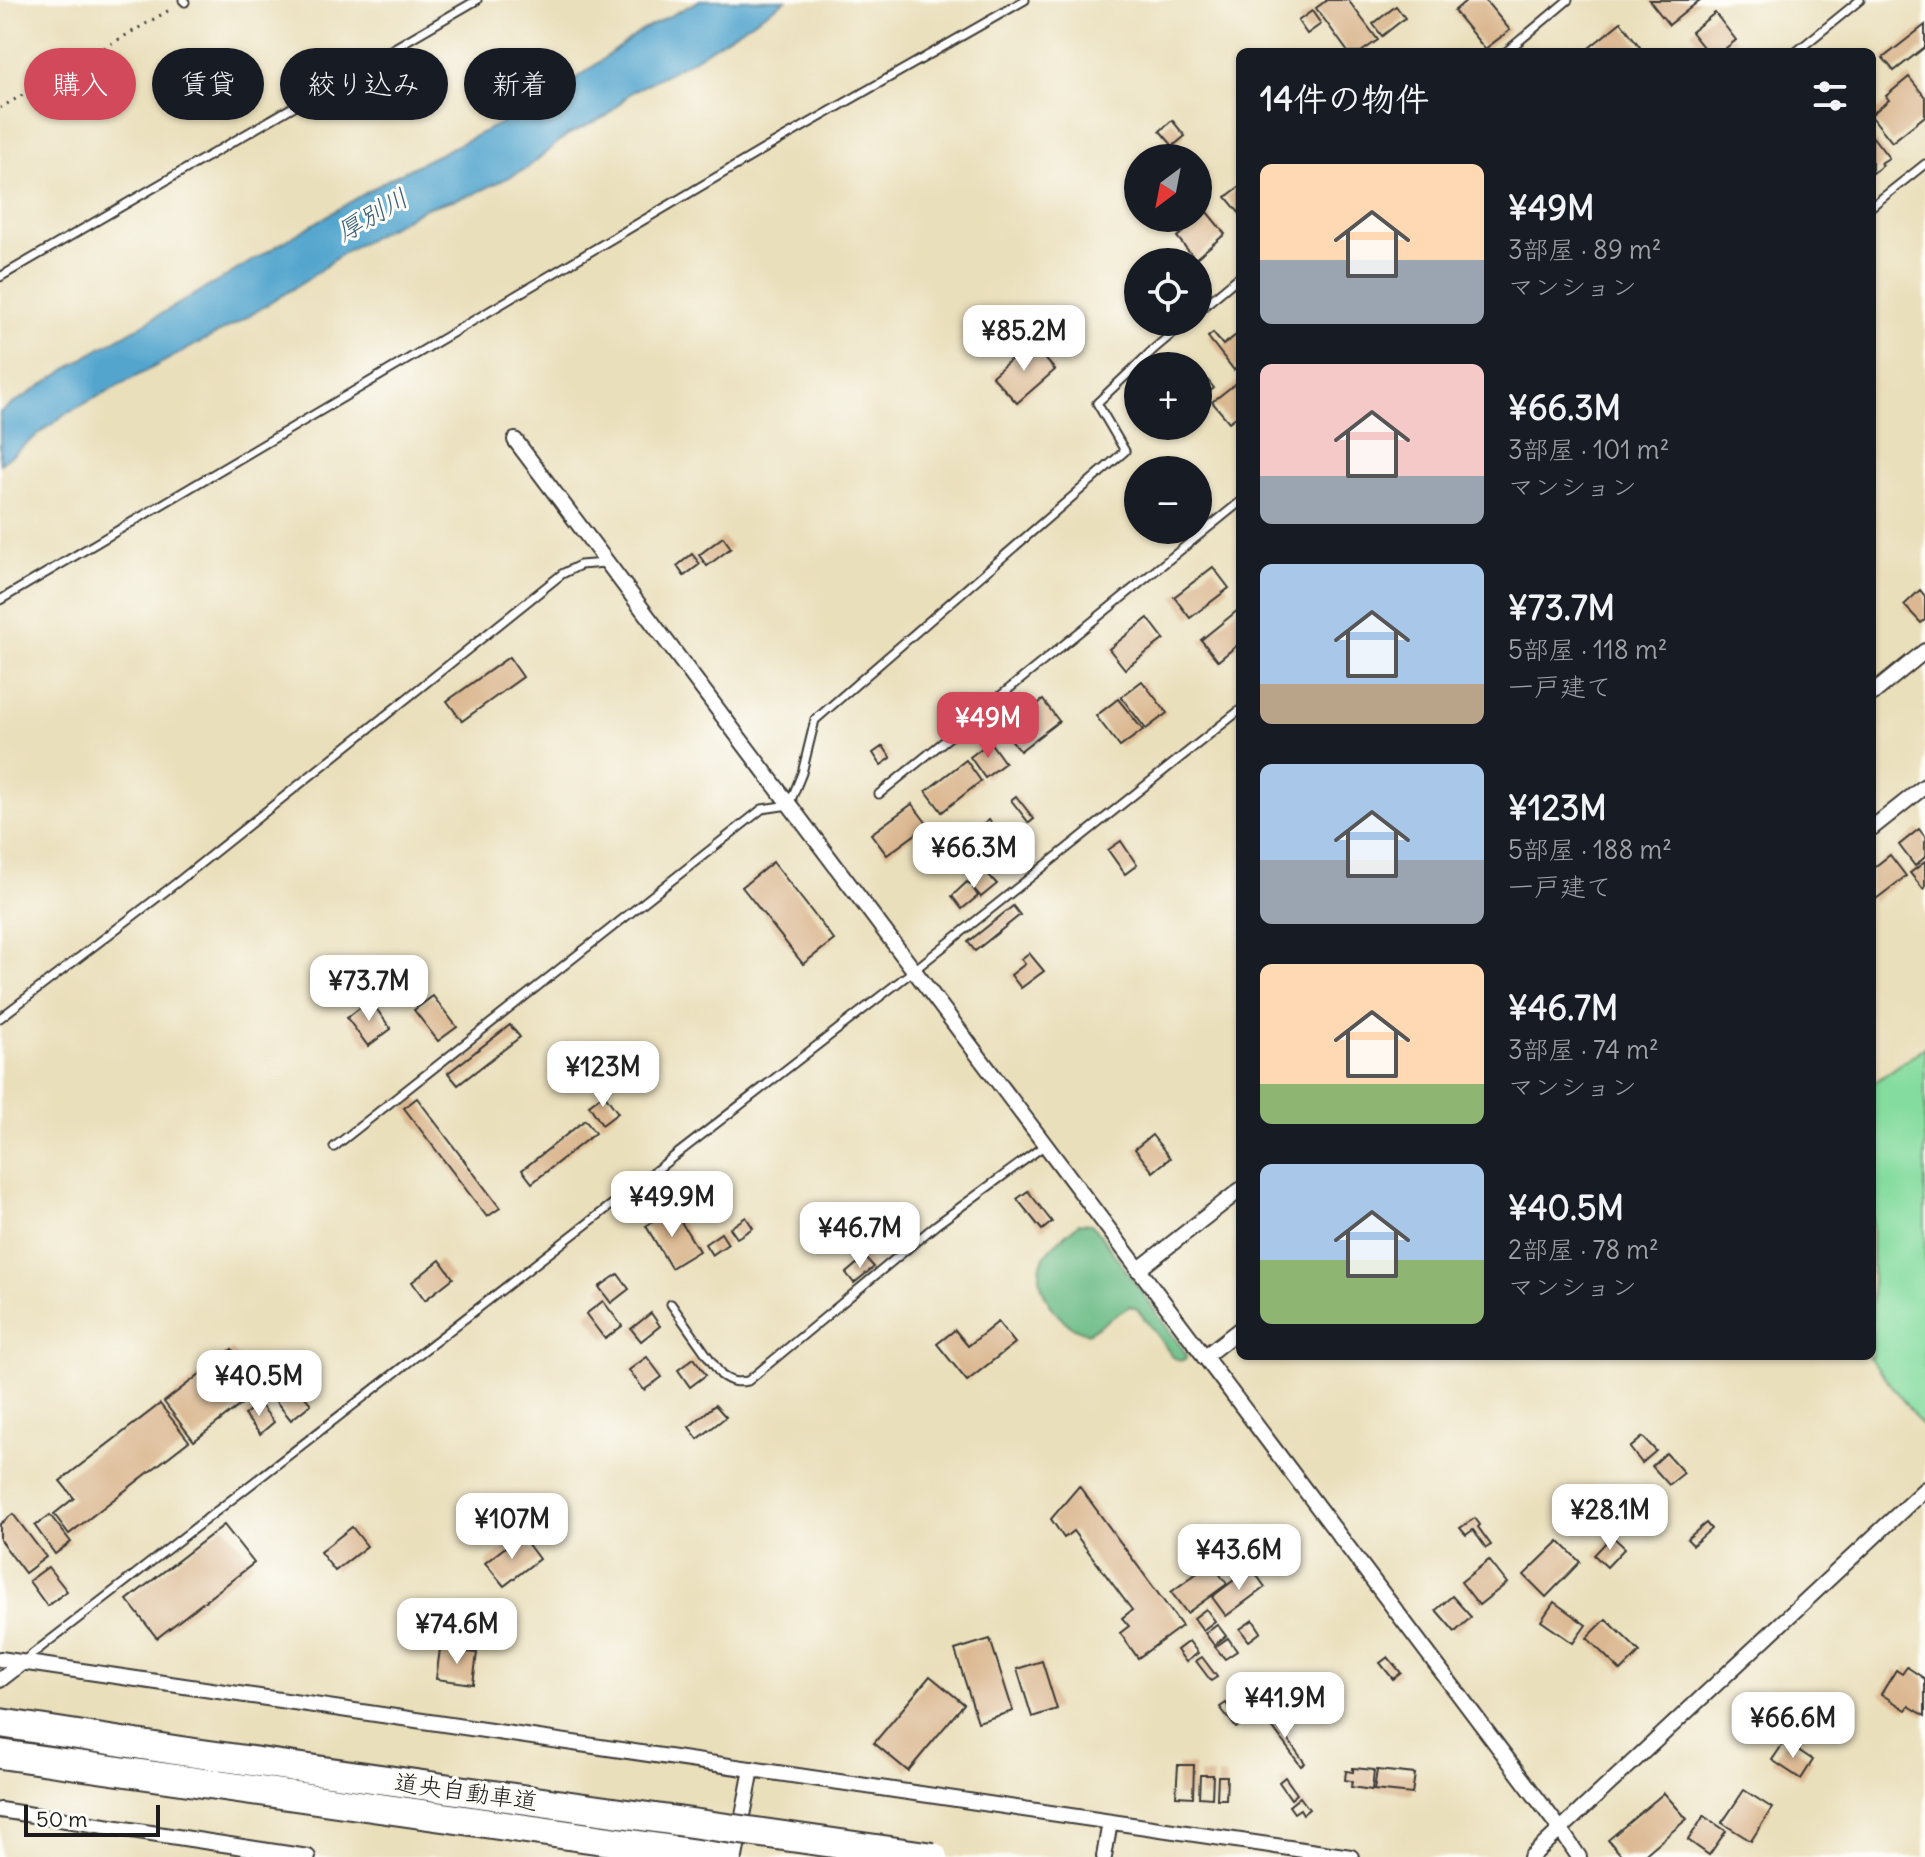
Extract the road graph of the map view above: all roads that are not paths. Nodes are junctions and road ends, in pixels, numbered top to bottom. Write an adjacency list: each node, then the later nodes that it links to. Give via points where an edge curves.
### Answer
1 (477, 0): 9 (lane)
2 (1025, 0): 16 (lane)
3 (1568, 0): 5 (lane)
4 (1860, 0): 6 (lane)
5 (1511, 48)
6 (1801, 48)
7 (1925, 164): 8 (lane)
8 (1876, 203)
9 (0, 277)
10 (1236, 279): 11 (lane)
11 (1212, 299)
12 (1169, 336): 22 (lane, via 1097,403 1125,451 815,720)
13 (515, 440): 15 (street)
14 (1236, 505): 21 (lane)
15 (607, 562): 22 (street); 25 (lane, via 580,565 562,574)
16 (0, 600)
17 (1925, 651): 18 (street)
18 (1876, 691)
19 (1236, 713): 24 (lane)
20 (1925, 786): 23 (street)
21 (879, 794)
22 (789, 805): 24 (street); 27 (lane, via 762,809)
23 (1876, 825)
24 (913, 971): 26 (street); 35 (lane)
25 (0, 1018)
26 (1045, 1145): 29 (street); 30 (lane, via 936,1225 748,1381 738,1383 721,1375)
27 (334, 1147)
28 (1236, 1193): 29 (street)
29 (1138, 1270): 32 (street)
30 (671, 1304)
31 (1236, 1332): 32 (street)
32 (1204, 1357): 42 (street)
33 (1925, 1489): 42 (street)
34 (0, 1659): 35 (street)
35 (22, 1663): 36 (street); 39 (street)
36 (0, 1680)
37 (0, 1723): 46 (highway, 道央自動車道, bridge)
38 (0, 1754): 44 (highway, 道央自動車道)
39 (752, 1769): 41 (street); 45 (street)
40 (0, 1810): 43 (street)
41 (1110, 1822): 47 (street); 48 (street)
42 (1560, 1829): 49 (street); 50 (street)
43 (308, 1857)
44 (723, 1857)
45 (735, 1857)
46 (933, 1857)
47 (1104, 1857)
48 (1351, 1857)
49 (1531, 1857)
50 (1579, 1857)

